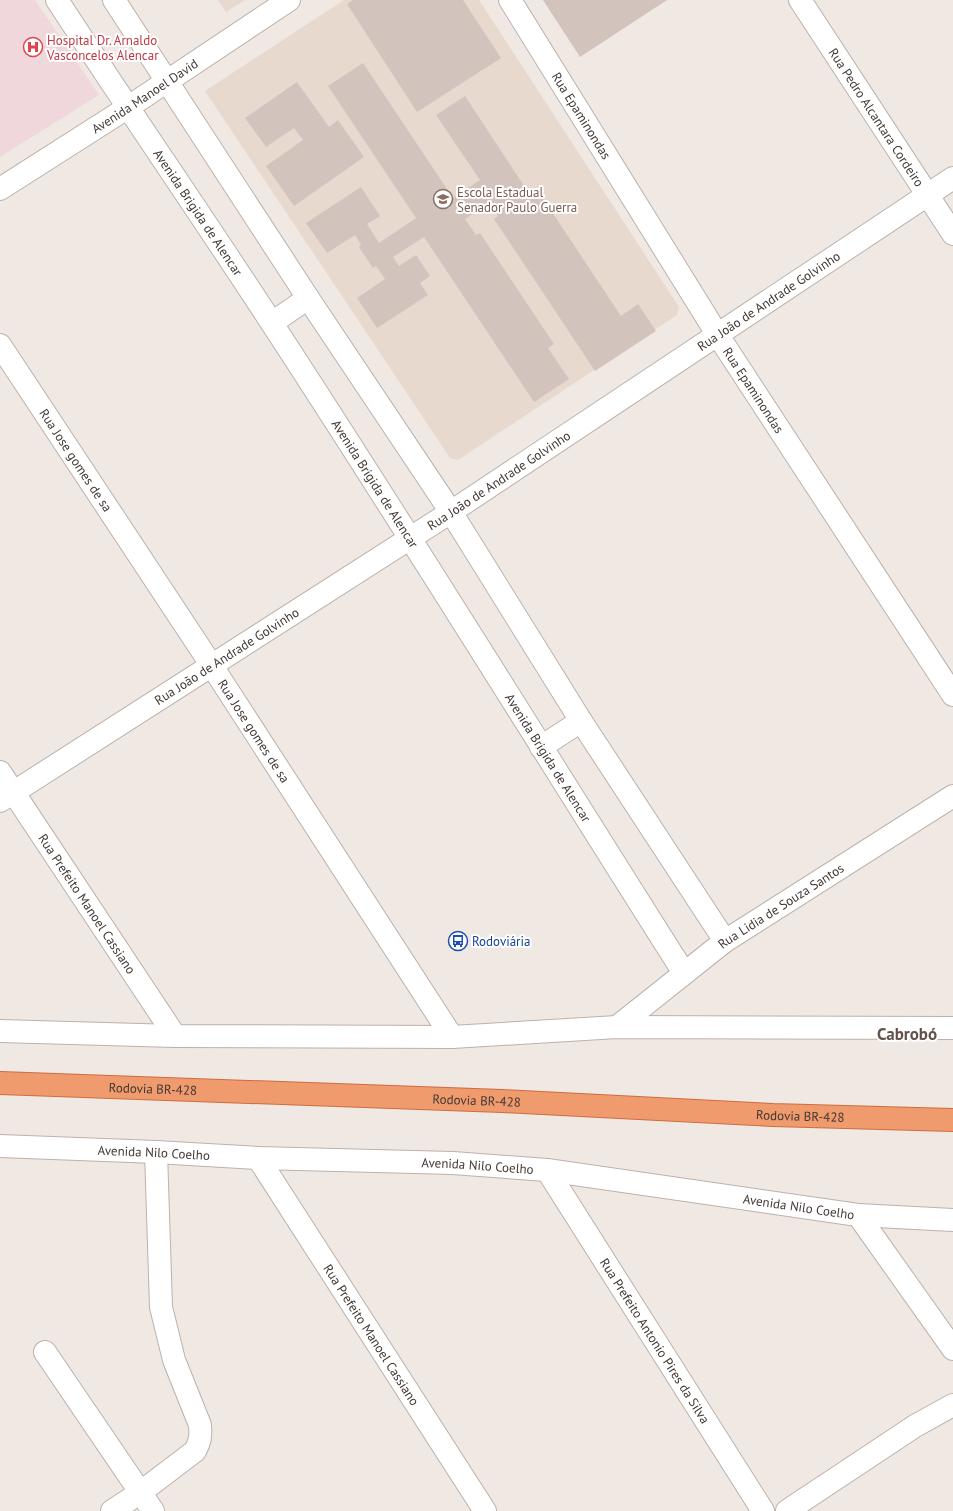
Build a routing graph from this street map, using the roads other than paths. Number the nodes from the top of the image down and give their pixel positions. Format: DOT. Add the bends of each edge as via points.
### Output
graph roads {
  1 [pos="57,0"];
  2 [pos="114,0"];
  3 [pos="289,0"];
  4 [pos="510,0"];
  5 [pos="800,0"];
  6 [pos="167,81"];
  7 [pos="127,108"];
  8 [pos="953,178"];
  9 [pos="0,190"];
  10 [pos="928,195"];
  11 [pos="953,234"];
  12 [pos="308,298"];
  13 [pos="272,323"];
  14 [pos="717,334"];
  15 [pos="0,345"];
  16 [pos="451,512"];
  17 [pos="410,538"];
  18 [pos="212,666"];
  19 [pos="953,695"];
  20 [pos="580,721"];
  21 [pos="541,747"];
  22 [pos="0,772"];
  23 [pos="7,796"];
  24 [pos="953,796"];
  25 [pos="725,941"];
  26 [pos="684,973"];
  27 [pos="617,1027"];
  28 [pos="953,1028"];
  29 [pos="0,1031"];
  30 [pos="175,1036"];
  31 [pos="452,1037"];
  32 [pos="0,1083"];
  33 [pos="953,1120"];
  34 [pos="0,1146"];
  35 [pos="156,1152"];
  36 [pos="258,1158"];
  37 [pos="547,1170"];
  38 [pos="858,1215"];
  39 [pos="953,1220"];
  40 [pos="953,1349"];
  41 [pos="46,1352"];
  42 [pos="953,1405"];
  43 [pos="141,1492"];
  44 [pos="112,1511"];
  45 [pos="152,1511"];
  46 [pos="485,1511"];
  47 [pos="763,1511"];
  48 [pos="787,1511"];
  1 -- 7 [label="street, Avenida Brigida de Alencar"];
  2 -- 6 [label="street"];
  3 -- 6 [label="street, Avenida Manoel David"];
  4 -- 14 [label="street, Rua Epaminondas"];
  5 -- 10 [label="street, Rua Pedro Alcantara Cordeiro"];
  6 -- 7 [label="street, Avenida Manoel David"];
  6 -- 12 [label="street"];
  7 -- 9 [label="street, Avenida Manoel David"];
  7 -- 13 [label="street, Avenida Brigida de Alencar"];
  8 -- 10 [label="street, Rua João de Andrade Golvinho"];
  10 -- 11 [label="street, Rua Pedro Alcantara Cordeiro"];
  10 -- 14 [label="street, Rua João de Andrade Golvinho"];
  12 -- 13 [label="street"];
  12 -- 16 [label="street"];
  13 -- 17 [label="street, Avenida Brigida de Alencar"];
  14 -- 16 [label="street, Rua João de Andrade Golvinho"];
  14 -- 19 [label="street, Rua Epaminondas"];
  15 -- 18 [label="street, Rua Jose gomes de sa"];
  16 -- 17 [label="street, Rua João de Andrade Golvinho"];
  16 -- 20 [label="street"];
  17 -- 18 [label="street, Rua João de Andrade Golvinho"];
  17 -- 21 [label="street, Avenida Brigida de Alencar"];
  18 -- 23 [label="street, Rua João de Andrade Golvinho"];
  18 -- 31 [label="street, Rua Jose gomes de sa"];
  20 -- 21 [label="street"];
  20 -- 25 [label="street"];
  21 -- 26 [label="street, Avenida Brigida de Alencar"];
  22 -- 23 [label="street, Rua Prefeito Manoel Cassiano"];
  23 -- 30 [label="street, Rua Prefeito Manoel Cassiano"];
  24 -- 25 [label="street, Rua Lidia de Souza Santos"];
  25 -- 26 [label="street, Rua Lidia de Souza Santos"];
  26 -- 27 [label="street, Rua Lidia de Souza Santos"];
  27 -- 28 [label="street"];
  27 -- 31 [label="street"];
  29 -- 30 [label="street"];
  30 -- 31 [label="street"];
  32 -- 33 [label="highway, Rodovia BR-428"];
  34 -- 35 [label="street, Avenida Nilo Coelho"];
  35 -- 36 [label="street, Avenida Nilo Coelho"];
  35 -- 43 [label="street" via="161,1308 174,1360 200,1425 201,1434 195,1451"];
  36 -- 37 [label="street, Avenida Nilo Coelho" via="452,1163"];
  36 -- 46 [label="street, Rua Prefeito Manoel Cassiano"];
  37 -- 38 [label="street, Avenida Nilo Coelho"];
  37 -- 47 [label="street, Rua Prefeito Antonio Pires da Silva"];
  38 -- 39 [label="street, Avenida Nilo Coelho"];
  38 -- 40 [label="street"];
  41 -- 43 [label="street"];
  42 -- 48 [label="street" via="915,1426"];
  43 -- 44 [label="street"];
  43 -- 45 [label="street"];
}
